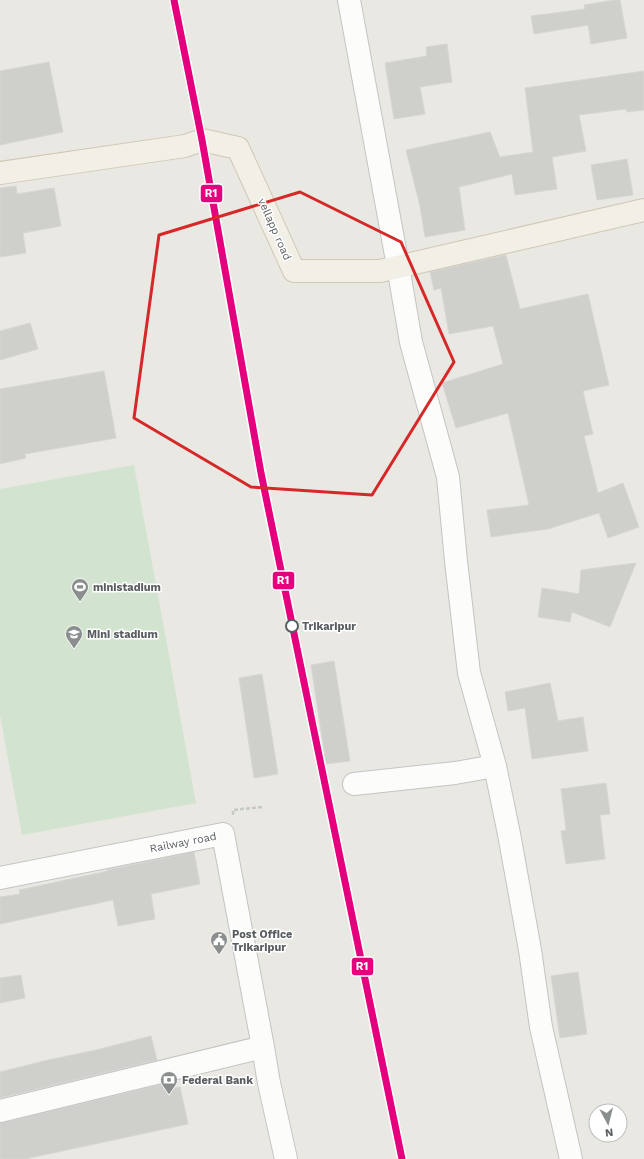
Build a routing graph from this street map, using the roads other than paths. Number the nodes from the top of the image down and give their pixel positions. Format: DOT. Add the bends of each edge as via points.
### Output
graph roads {
  1 [pos="349,0"];
  2 [pos="0,172"];
  3 [pos="644,210"];
  4 [pos="398,266"];
  5 [pos="495,766"];
  6 [pos="354,784"];
  7 [pos="0,878"];
  8 [pos="262,1047"];
  9 [pos="0,1111"];
  10 [pos="286,1159"];
  11 [pos="571,1159"];
  1 -- 4 [label="street"];
  2 -- 4 [label="main road, vellapp road" via="185,146 202,140 238,148 294,271 380,270"];
  3 -- 4 [label="main road, vellapp road"];
  4 -- 5 [label="street" via="411,342 448,477 469,673"];
  5 -- 6 [label="street"];
  5 -- 11 [label="street" via="529,942 541,1027"];
  7 -- 8 [label="street, Railway road" via="223,834"];
  8 -- 9 [label="street"];
  8 -- 10 [label="street, Railway road"];
}
